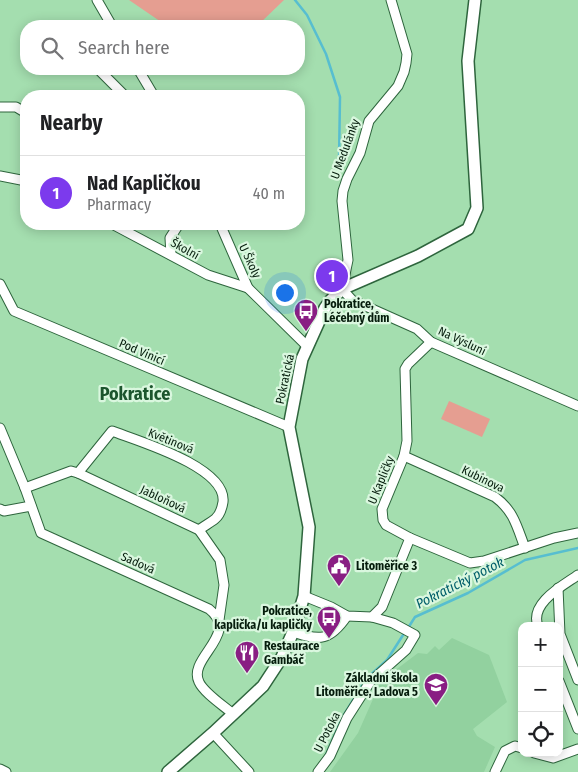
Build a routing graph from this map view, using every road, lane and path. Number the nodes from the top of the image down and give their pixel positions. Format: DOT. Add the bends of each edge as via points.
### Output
graph roads {
  1 [pos="96,0"];
  2 [pos="391,0"];
  3 [pos="475,0"];
  4 [pos="108,20"];
  5 [pos="104,75"];
  6 [pos="142,75"];
  7 [pos="119,90"];
  8 [pos="150,90"];
  9 [pos="0,107"];
  10 [pos="20,110"];
  11 [pos="0,176"];
  12 [pos="20,180"];
  13 [pos="123,230"];
  14 [pos="175,230"];
  15 [pos="223,230"];
  16 [pos="171,255"];
  17 [pos="0,284"];
  18 [pos="248,288"];
  19 [pos="342,289"];
  20 [pos="431,342"];
  21 [pos="307,346"];
  22 [pos="578,406"];
  23 [pos="289,427"];
  24 [pos="0,428"];
  25 [pos="404,456"];
  26 [pos="78,473"];
  27 [pos="26,488"];
  28 [pos="31,506"];
  29 [pos="0,509"];
  30 [pos="199,530"];
  31 [pos="578,533"];
  32 [pos="410,538"];
  33 [pos="525,548"];
  34 [pos="578,574"];
  35 [pos="558,588"];
  36 [pos="304,596"];
  37 [pos="347,616"];
  38 [pos="372,617"];
  39 [pos="219,620"];
  40 [pos="536,622"];
  41 [pos="293,632"];
  42 [pos="578,680"];
  43 [pos="563,691"];
  44 [pos="233,714"];
  45 [pos="578,729"];
  46 [pos="213,732"];
  47 [pos="518,747"];
  48 [pos="578,749"];
  49 [pos="563,754"];
  50 [pos="0,769"];
  51 [pos="6,772"];
  52 [pos="168,772"];
  53 [pos="249,772"];
  54 [pos="318,772"];
  55 [pos="495,772"];
  1 -- 4 [label="street"];
  2 -- 19 [label="street, U Medulánky" via="407,54 406,64 398,86 369,120 360,153 347,179 342,201 348,260"];
  3 -- 19 [label="street, Pokratická" via="468,61 477,208 468,229 418,256"];
  5 -- 7 [label="street"];
  6 -- 8 [label="street"];
  9 -- 10 [label="street"];
  11 -- 12 [label="street"];
  13 -- 16 [label="street, Školní"];
  14 -- 16 [label="street" via="170,238"];
  15 -- 18 [label="street, U Školy"];
  16 -- 18 [label="street, Školní" via="208,275"];
  17 -- 23 [label="street, Pod Vinicí" via="14,311"];
  18 -- 21 [label="street, U Školy"];
  19 -- 20 [label="street, Na Výsluní" via="352,300 417,330"];
  19 -- 21 [label="street, Pokratická" via="327,304"];
  20 -- 22 [label="street, Na Výsluní"];
  20 -- 25 [label="street, U Kapličky" via="408,364 404,377 407,440"];
  21 -- 23 [label="street, Pokratická" via="299,368"];
  23 -- 36 [label="street, Pokratická" via="309,527"];
  24 -- 27 [label="street, Sadová"];
  25 -- 32 [label="street, U Kapličky" via="381,514 386,525"];
  25 -- 33 [label="street, Kubínova" via="506,505"];
  26 -- 27 [label="street" via="71,471"];
  26 -- 30 [label="street, Jabloňová"];
  26 -- 30 [label="street, Květinová" via="112,430 193,463 210,475 223,498 216,519"];
  27 -- 28 [label="street, Sadová"];
  28 -- 29 [label="street"];
  28 -- 39 [label="street, Sadová" via="41,533 209,609"];
  30 -- 39 [label="street, Jabloňová" via="220,560 224,585"];
  31 -- 33 [label="street"];
  32 -- 33 [label="street" via="470,563"];
  32 -- 38 [label="street" via="382,607"];
  34 -- 35 [label="street"];
  35 -- 40 [label="street" via="540,607"];
  35 -- 42 [label="street" via="560,634"];
  36 -- 37 [label="street"];
  36 -- 41 [label="street, Pokratická"];
  37 -- 38 [label="street"];
  37 -- 41 [label="street" via="340,627 325,638"];
  38 -- 54 [label="street, U Potoka" via="413,634 406,650 370,682"];
  39 -- 44 [label="street" via="218,634 201,664 198,678 202,686"];
  41 -- 44 [label="street, Pokratická" via="282,657 263,686"];
  43 -- 45 [label="street"];
  44 -- 46 [label="street, Pokratická"];
  46 -- 52 [label="street, Pokratická"];
  46 -- 53 [label="street"];
  47 -- 55 [label="street" via="505,751"];
  48 -- 49 [label="street"];
  50 -- 51 [label="street"];
}
